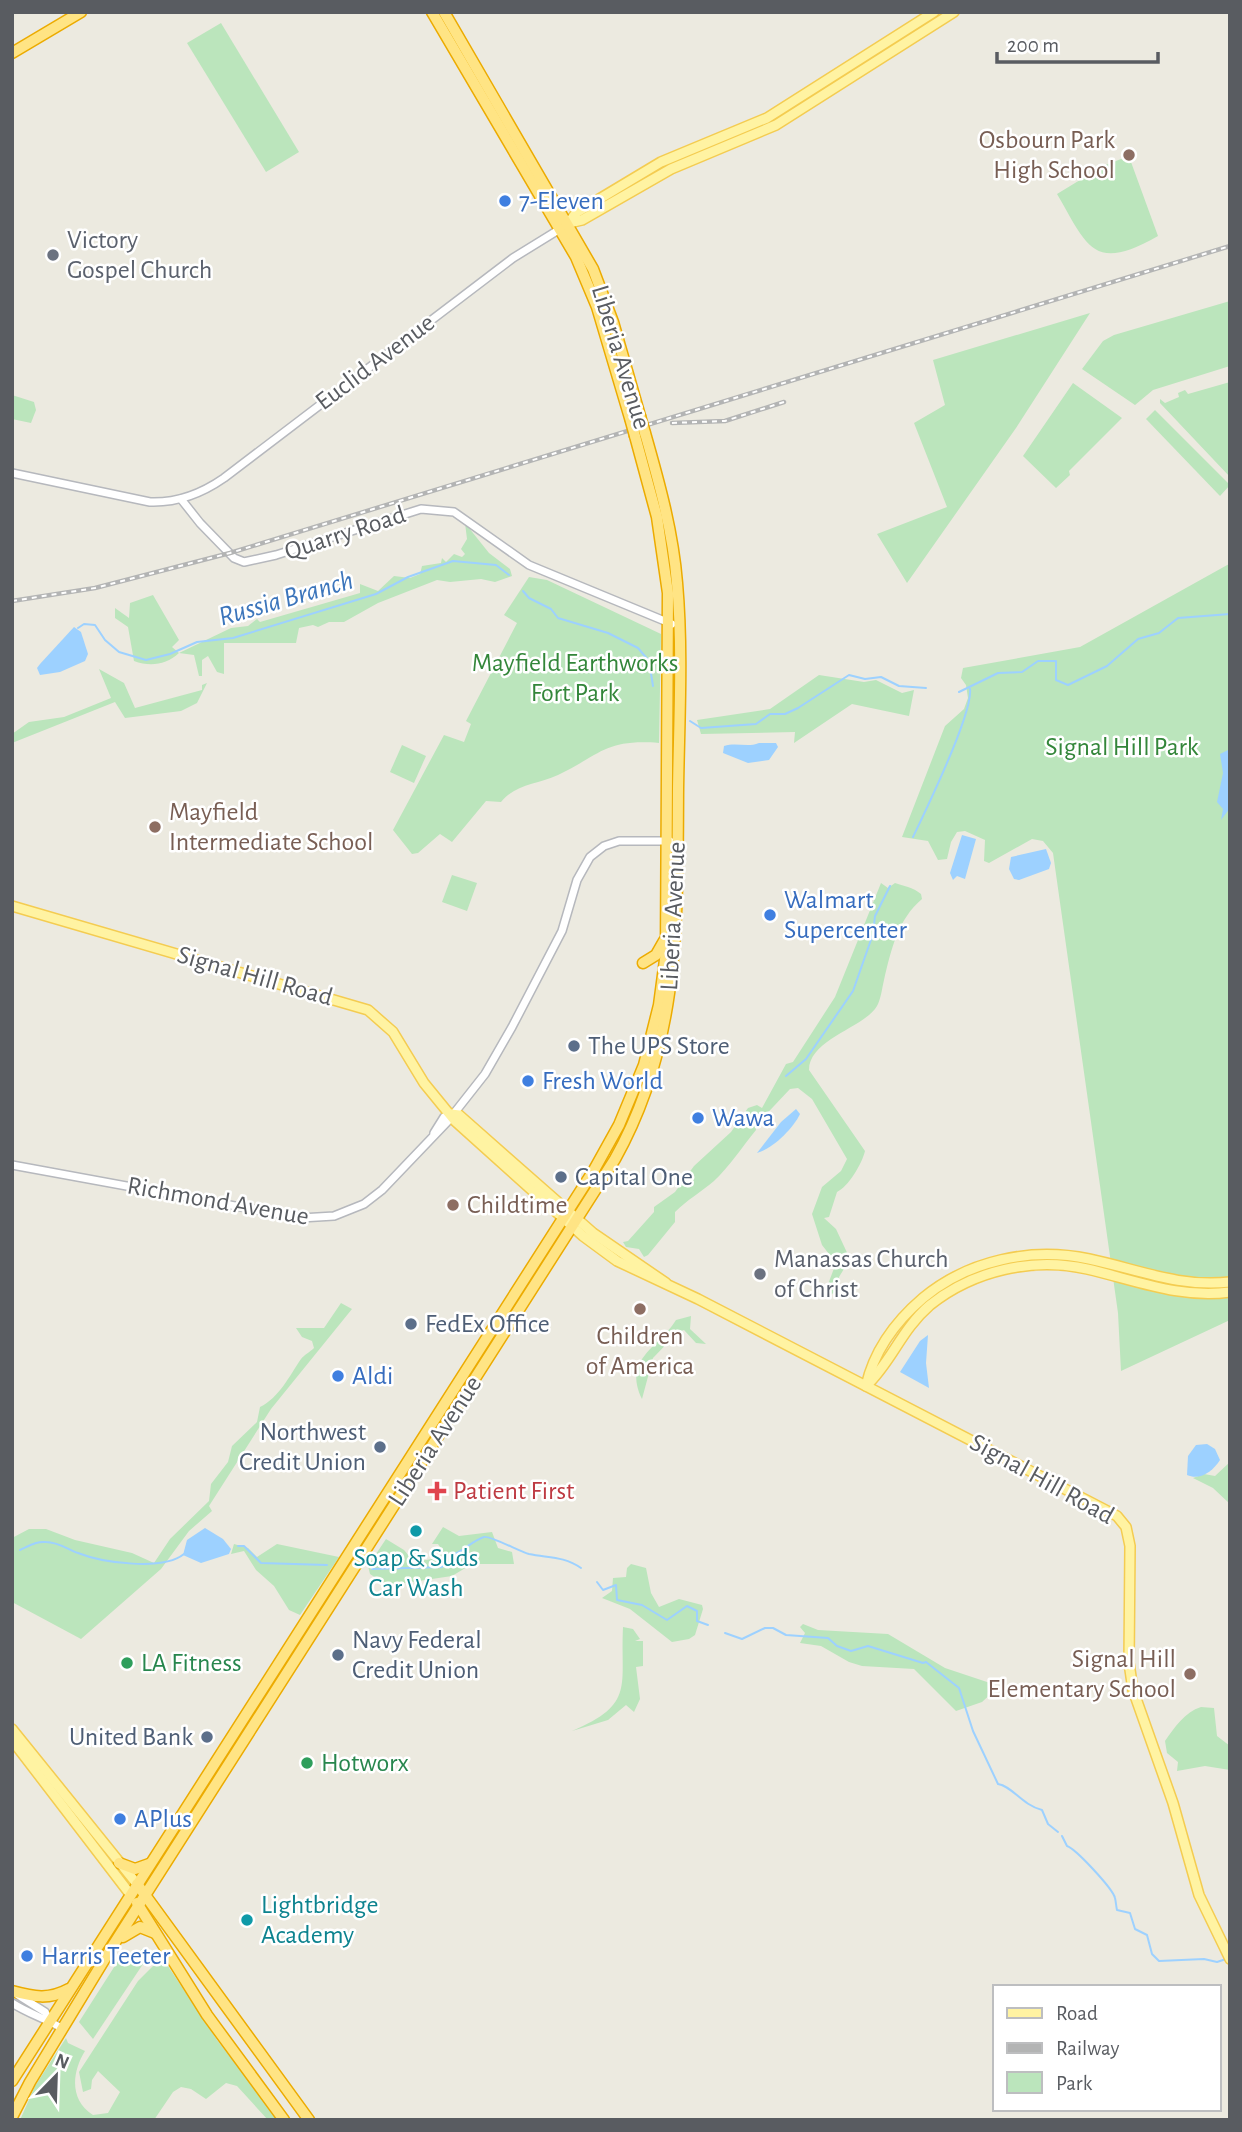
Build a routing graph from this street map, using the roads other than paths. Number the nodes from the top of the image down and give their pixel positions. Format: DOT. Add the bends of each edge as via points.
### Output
graph roads {
  1 [pos="81,12"];
  2 [pos="432,12"];
  3 [pos="444,12"];
  4 [pos="934,12"];
  5 [pos="954,12"];
  6 [pos="12,53"];
  7 [pos="565,226"];
  8 [pos="12,473"];
  9 [pos="181,499"];
  10 [pos="674,625"];
  11 [pos="672,841"];
  12 [pos="12,906"];
  13 [pos="666,934"];
  14 [pos="643,963"];
  15 [pos="452,1114"];
  16 [pos="487,1150"];
  17 [pos="515,1164"];
  18 [pos="12,1165"];
  19 [pos="570,1218"];
  20 [pos="1230,1282"];
  21 [pos="1230,1292"];
  22 [pos="866,1386"];
  23 [pos="12,1729"];
  24 [pos="12,1740"];
  25 [pos="120,1863"];
  26 [pos="150,1863"];
  27 [pos="137,1884"];
  28 [pos="130,1894"];
  29 [pos="147,1894"];
  30 [pos="140,1906"];
  31 [pos="156,1934"];
  32 [pos="112,1947"];
  33 [pos="1230,1959"];
  34 [pos="70,1989"];
  35 [pos="12,1992"];
  36 [pos="12,2003"];
  37 [pos="50,2021"];
  38 [pos="63,2029"];
  39 [pos="12,2081"];
  40 [pos="12,2117"];
  41 [pos="284,2120"];
  42 [pos="309,2120"];
  1 -- 6 [label="highway"];
  2 -- 7 [label="highway, Liberia Avenue"];
  3 -- 7 [label="highway, Liberia Avenue"];
  4 -- 7 [label="main road, Euclid Avenue" via="767,118 661,162 577,212"];
  5 -- 7 [label="main road, Euclid Avenue" via="776,125 671,169"];
  7 -- 9 [label="street, Euclid Avenue" via="524,250 224,478"];
  7 -- 10 [label="highway, Liberia Avenue, bridge" via="606,301 671,538"];
  8 -- 9 [label="street" via="150,502"];
  9 -- 10 [label="street, Quarry Road" via="234,558 244,562 421,509 454,512 529,565"];
  10 -- 11 [label="highway, Liberia Avenue"];
  11 -- 13 [label="highway, Liberia Avenue"];
  11 -- 15 [label="street, Richmond Avenue" via="614,842 587,861 562,931 512,1027 485,1074"];
  11 -- 19 [label="highway, Liberia Avenue" via="675,966 656,1060 626,1139"];
  12 -- 15 [label="main road, Signal Hill Road" via="362,1007 387,1025 427,1088"];
  13 -- 14 [label="highway" via="659,952"];
  13 -- 19 [label="highway, Liberia Avenue" via="659,1005 644,1065 616,1132"];
  15 -- 16 [label="main road, Signal Hill Road"];
  15 -- 17 [label="main road, Signal Hill Road" via="459,1115"];
  15 -- 18 [label="street, Richmond Avenue" via="444,1117 373,1198 345,1213 323,1218 301,1218"];
  16 -- 17 [label="main road"];
  16 -- 19 [label="main road, Signal Hill Road"];
  17 -- 19 [label="main road, Signal Hill Road"];
  19 -- 22 [label="main road, Signal Hill Road" via="668,1284"];
  19 -- 26 [label="highway, Liberia Avenue"];
  19 -- 29 [label="highway, Liberia Avenue"];
  20 -- 22 [label="main road" via="1176,1282 1059,1255 1001,1259 944,1283 910,1310 880,1350"];
  21 -- 22 [label="main road" via="1170,1291 1054,1264 998,1270 968,1281 930,1305 900,1337"];
  22 -- 33 [label="main road, Signal Hill Road" via="1110,1511 1126,1527 1133,1690 1170,1791 1199,1895"];
  23 -- 25 [label="main road"];
  24 -- 28 [label="main road"];
  25 -- 26 [label="highway" via="135,1869"];
  25 -- 27 [label="main road"];
  26 -- 27 [label="highway, Liberia Avenue"];
  27 -- 28 [label="highway, Liberia Avenue"];
  27 -- 29 [label="highway"];
  28 -- 30 [label="highway"];
  28 -- 34 [label="highway, Liberia Avenue"];
  29 -- 30 [label="highway, Liberia Avenue"];
  29 -- 42 [label="highway"];
  30 -- 31 [label="highway"];
  30 -- 32 [label="highway, Liberia Avenue"];
  31 -- 32 [label="highway" via="136,1928"];
  31 -- 41 [label="highway" via="207,2015"];
  32 -- 38 [label="highway, Liberia Avenue"];
  34 -- 35 [label="highway" via="39,1998"];
  34 -- 37 [label="highway, Liberia Avenue"];
  35 -- 37 [label="street" via="45,2012"];
  36 -- 37 [label="street" via="39,2020"];
  37 -- 38 [label="street"];
  37 -- 39 [label="highway, Liberia Avenue"];
  38 -- 40 [label="highway, Liberia Avenue"];
}
